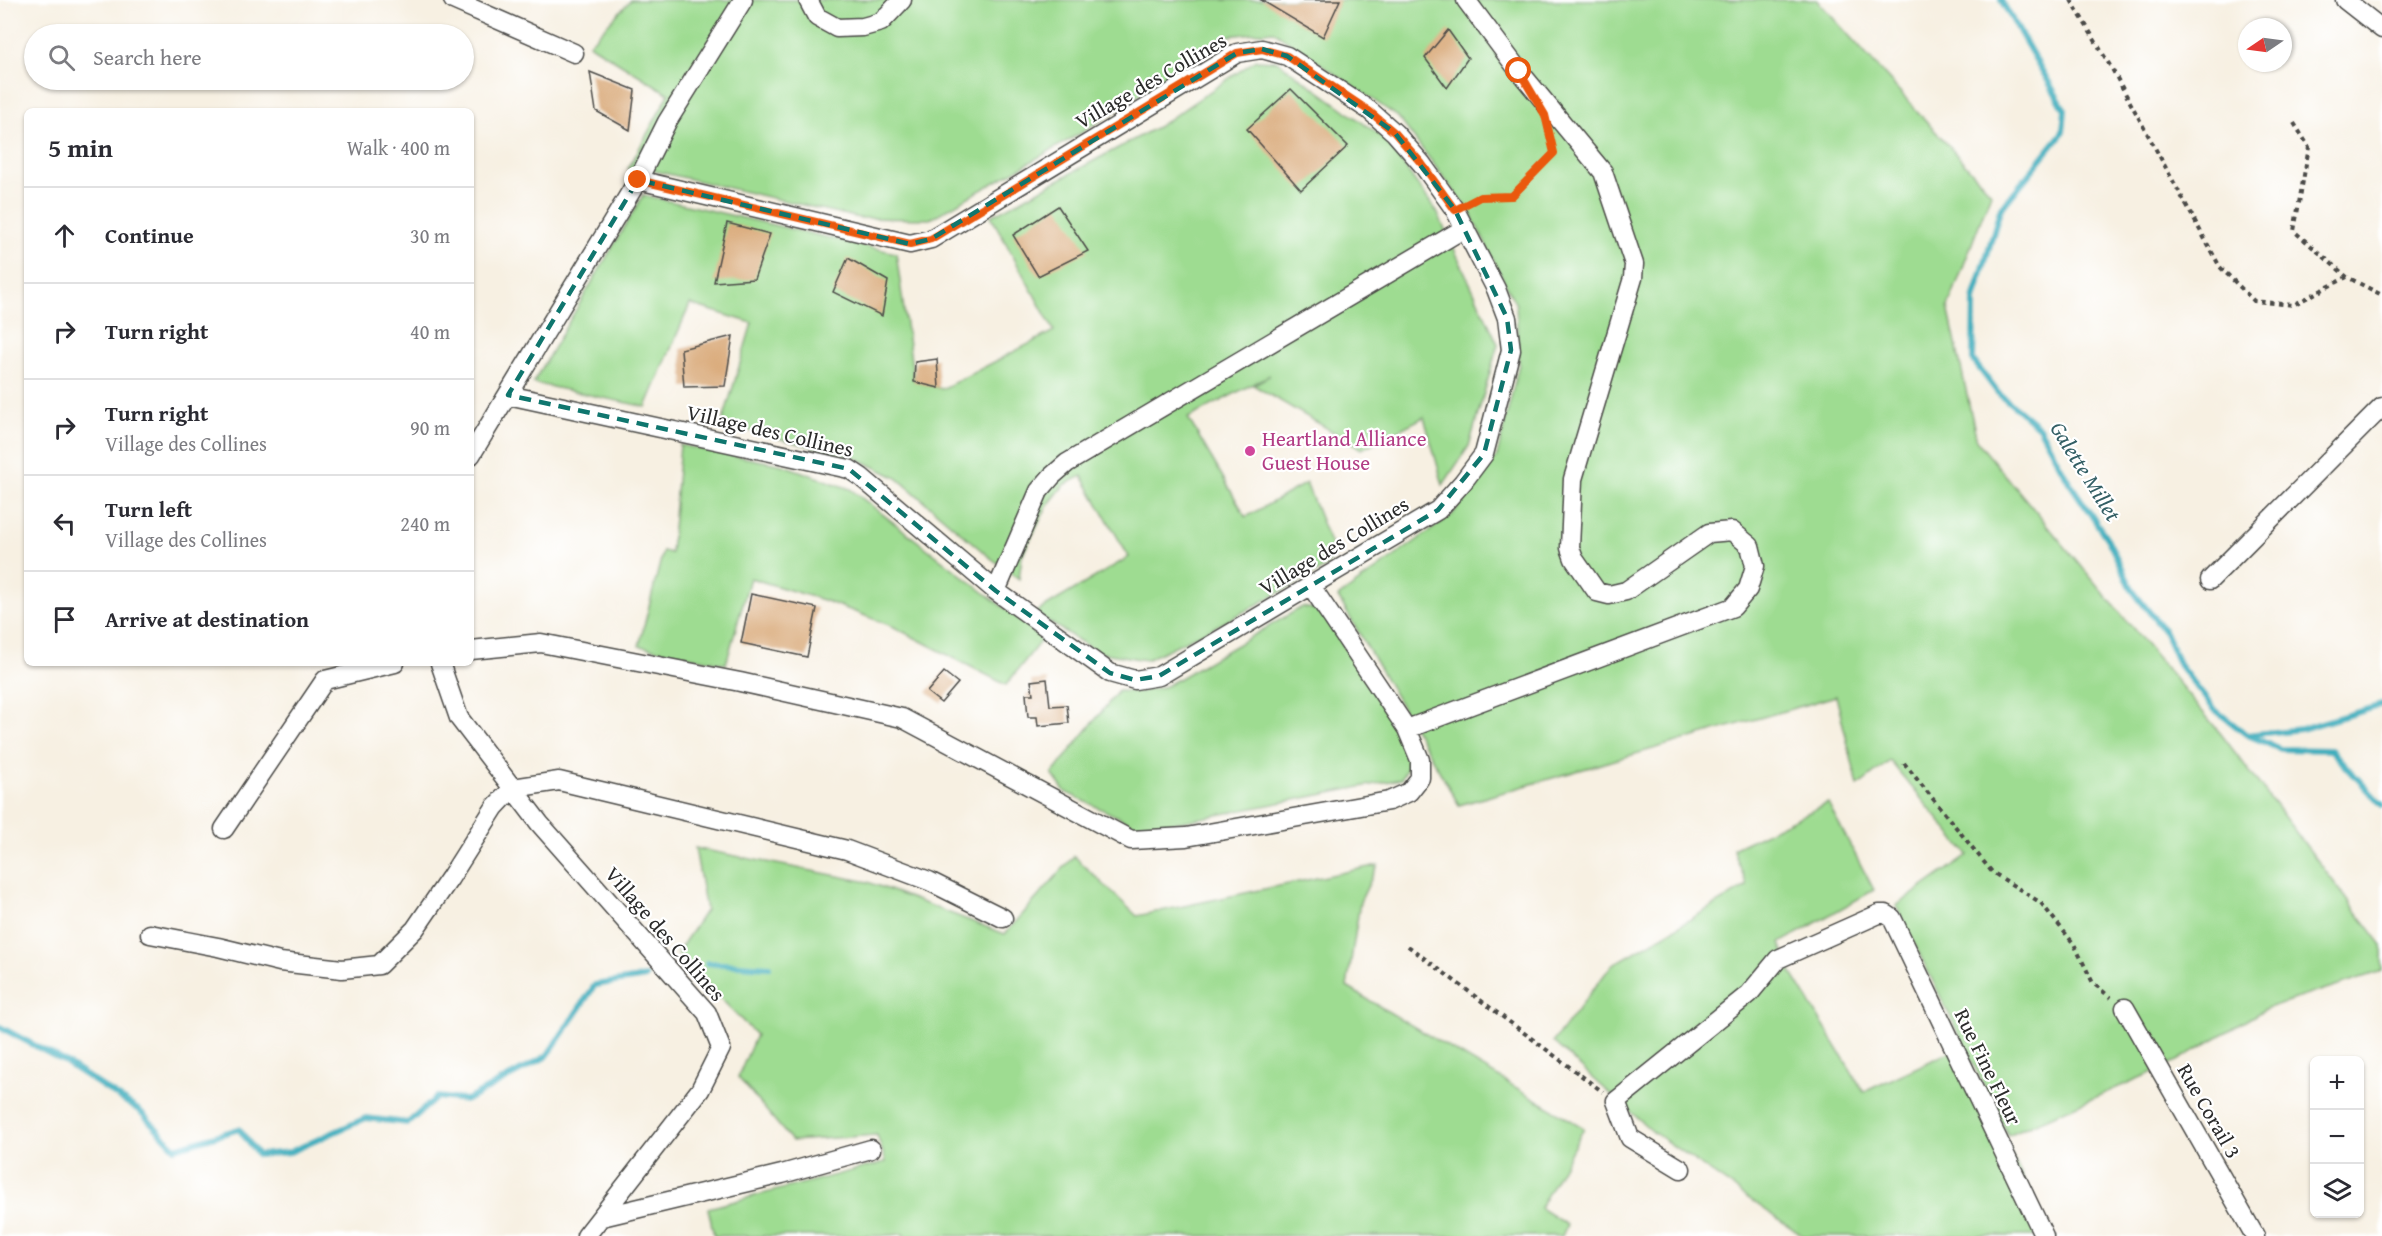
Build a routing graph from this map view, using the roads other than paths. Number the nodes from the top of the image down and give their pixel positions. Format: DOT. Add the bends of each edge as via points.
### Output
graph roads {
  1 [pos="453,0"];
  2 [pos="743,0"];
  3 [pos="808,0"];
  4 [pos="902,0"];
  5 [pos="1466,0"];
  6 [pos="2345,0"];
  7 [pos="2382,29"];
  8 [pos="574,53"];
  9 [pos="638,180"];
  10 [pos="1465,228"];
  11 [pos="508,395"];
  12 [pos="2382,407"];
  13 [pos="474,450"];
  14 [pos="2210,580"];
  15 [pos="1311,586"];
  16 [pos="996,591"];
  17 [pos="474,650"];
  18 [pos="383,666"];
  19 [pos="441,666"];
  20 [pos="1407,729"];
  21 [pos="513,788"];
  22 [pos="224,829"];
  23 [pos="1003,918"];
  24 [pos="150,934"];
  25 [pos="2125,1008"];
  26 [pos="871,1149"];
  27 [pos="1682,1169"];
  28 [pos="602,1217"];
  29 [pos="586,1236"];
  30 [pos="2044,1236"];
  31 [pos="2255,1236"];
  1 -- 8 [label="street"];
  2 -- 9 [label="street" via="667,122"];
  3 -- 4 [label="street" via="817,16 837,28 881,22"];
  5 -- 20 [label="street" via="1519,71 1603,171 1634,264 1573,479 1570,548 1574,559 1597,592 1609,595 1626,591 1709,533 1732,531 1750,546 1755,566 1748,589 1733,607"];
  6 -- 7 [label="street"];
  9 -- 10 [label="street, Village des Collines" via="910,244 931,239 1237,53 1262,49 1287,56 1378,118 1422,164"];
  9 -- 11 [label="street"];
  10 -- 15 [label="street, Village des Collines" via="1508,318 1511,350 1484,454 1438,510"];
  10 -- 16 [label="street" via="1067,463 1039,491"];
  11 -- 13 [label="street"];
  11 -- 16 [label="street, Village des Collines" via="849,469"];
  12 -- 14 [label="street"];
  15 -- 16 [label="street, Village des Collines" via="1159,676 1136,680 1110,674"];
  15 -- 20 [label="street"];
  17 -- 20 [label="street" via="541,643 740,681 902,718 1131,840 1186,837 1389,801 1409,792 1420,778 1420,760"];
  18 -- 22 [label="street" via="325,680"];
  19 -- 21 [label="street, Village des Collines" via="459,718"];
  21 -- 23 [label="street" via="559,781 847,850 929,881"];
  21 -- 24 [label="street" via="495,807 415,929 379,965 342,969 280,962"];
  21 -- 28 [label="street, Village des Collines" via="540,824 707,1013 721,1048 700,1090"];
  25 -- 31 [label="street, Rue Corail 3"];
  26 -- 28 [label="street"];
  27 -- 30 [label="street, Rue Fine Fleur" via="1630,1138 1616,1101 1749,994 1778,959 1886,914 1892,918"];
  28 -- 29 [label="street, Village des Collines"];
}
